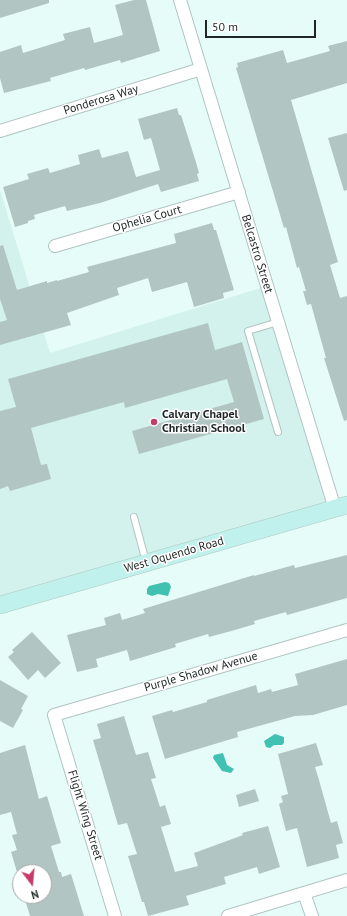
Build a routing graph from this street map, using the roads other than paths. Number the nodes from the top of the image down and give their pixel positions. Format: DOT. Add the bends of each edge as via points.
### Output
graph roads {
  1 [pos="180,0"];
  2 [pos="202,69"];
  3 [pos="0,131"];
  4 [pos="239,192"];
  5 [pos="55,246"];
  6 [pos="278,322"];
  7 [pos="278,432"];
  8 [pos="341,507"];
  9 [pos="134,517"];
  10 [pos="147,563"];
  11 [pos="0,605"];
  12 [pos="347,630"];
  13 [pos="54,715"];
  14 [pos="347,880"];
  15 [pos="304,893"];
  16 [pos="115,916"];
  17 [pos="228,916"];
  18 [pos="312,916"];
  1 -- 2 [label="street, Belcastro Street"];
  2 -- 3 [label="street, Ponderosa Way"];
  2 -- 4 [label="street, Belcastro Street"];
  4 -- 5 [label="street, Ophelia Court"];
  4 -- 6 [label="street, Belcastro Street"];
  6 -- 7 [label="lane" via="248,331"];
  6 -- 8 [label="street, Belcastro Street"];
  8 -- 10 [label="street, West Oquendo Road"];
  9 -- 10 [label="lane"];
  10 -- 11 [label="street, West Oquendo Road"];
  12 -- 13 [label="street, Purple Shadow Avenue"];
  13 -- 16 [label="street, Flight Wing Street"];
  14 -- 15 [label="street"];
  15 -- 17 [label="street"];
  15 -- 18 [label="street"];
}
